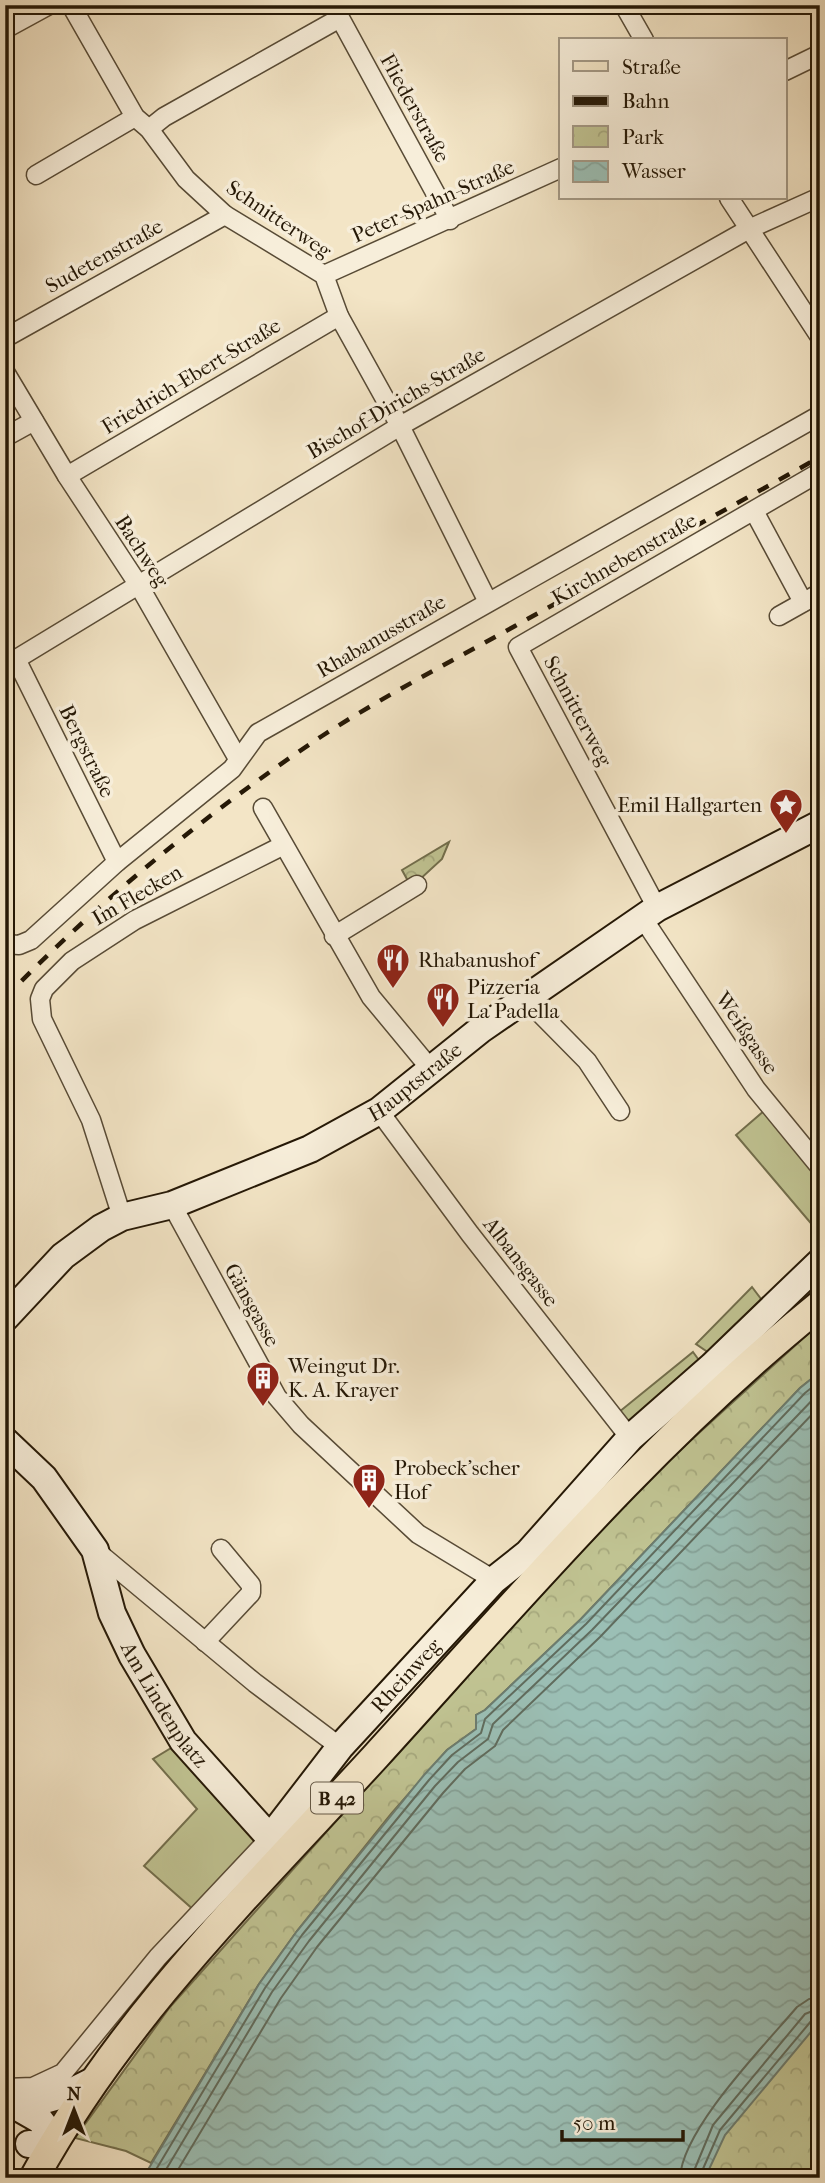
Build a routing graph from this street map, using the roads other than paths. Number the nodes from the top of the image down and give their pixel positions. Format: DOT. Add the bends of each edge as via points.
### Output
graph roads {
  1 [pos="48,5"];
  2 [pos="71,5"];
  3 [pos="624,5"];
  4 [pos="5,29"];
  5 [pos="644,38"];
  6 [pos="820,54"];
  7 [pos="786,71"];
  8 [pos="135,117"];
  9 [pos="149,130"];
  10 [pos="559,168"];
  11 [pos="36,175"];
  12 [pos="820,197"];
  13 [pos="730,200"];
  14 [pos="225,215"];
  15 [pos="450,220"];
  16 [pos="749,229"];
  17 [pos="324,275"];
  18 [pos="338,316"];
  19 [pos="820,337"];
  20 [pos="5,338"];
  21 [pos="5,372"];
  22 [pos="820,415"];
  23 [pos="34,421"];
  24 [pos="400,426"];
  25 [pos="5,437"];
  26 [pos="820,472"];
  27 [pos="66,476"];
  28 [pos="754,511"];
  29 [pos="138,584"];
  30 [pos="820,593"];
  31 [pos="488,601"];
  32 [pos="803,602"];
  33 [pos="779,616"];
  34 [pos="518,647"];
  35 [pos="11,663"];
  36 [pos="237,757"];
  37 [pos="263,808"];
  38 [pos="820,824"];
  39 [pos="282,846"];
  40 [pos="117,862"];
  41 [pos="417,885"];
  42 [pos="650,914"];
  43 [pos="334,936"];
  44 [pos="5,944"];
  45 [pos="525,998"];
  46 [pos="429,1068"];
  47 [pos="379,1111"];
  48 [pos="620,1111"];
  49 [pos="820,1167"];
  50 [pos="172,1205"];
  51 [pos="122,1217"];
  52 [pos="820,1262"];
  53 [pos="820,1305"];
  54 [pos="5,1318"];
  55 [pos="630,1438"];
  56 [pos="5,1441"];
  57 [pos="221,1549"];
  58 [pos="95,1550"];
  59 [pos="494,1580"];
  60 [pos="205,1642"];
  61 [pos="340,1747"];
  62 [pos="270,1838"];
  63 [pos="91,2082"];
  64 [pos="9,2100"];
  65 [pos="42,2142"];
  66 [pos="32,2178"];
  1 -- 4 [label="street"];
  2 -- 8 [label="street, Schnitterweg"];
  3 -- 5 [label="street"];
  6 -- 7 [label="street"];
  8 -- 9 [label="street, Schnitterweg"];
  8 -- 11 [label="street"];
  9 -- 14 [label="street, Schnitterweg" via="186,178"];
  9 -- 15 [label="street, Fliederstraße" via="164,117 340,18"];
  10 -- 15 [label="street, Peter-Spahn-Straße"];
  12 -- 16 [label="street, Bischof-Dirichs-Straße"];
  13 -- 16 [label="street"];
  14 -- 17 [label="street, Schnitterweg"];
  14 -- 20 [label="street, Sudetenstraße"];
  15 -- 17 [label="street, Peter-Spahn-Straße"];
  16 -- 19 [label="street"];
  16 -- 24 [label="street, Bischof-Dirichs-Straße"];
  17 -- 18 [label="street, Schnitterweg"];
  18 -- 24 [label="street, Schnitterweg"];
  18 -- 27 [label="street, Friedrich-Ebert-Straße"];
  21 -- 23 [label="street, Bachweg"];
  22 -- 31 [label="street, Rhabanusstraße"];
  23 -- 25 [label="street"];
  23 -- 27 [label="street, Bachweg"];
  24 -- 29 [label="street, Bischof-Dirichs-Straße"];
  24 -- 31 [label="street, Schnitterweg"];
  26 -- 28 [label="street, Kirchnebenstraße"];
  27 -- 29 [label="street, Bachweg"];
  28 -- 32 [label="street"];
  28 -- 34 [label="street, Kirchnebenstraße"];
  29 -- 35 [label="street, Bischof-Dirichs-Straße"];
  29 -- 36 [label="street, Bachweg"];
  30 -- 32 [label="street"];
  31 -- 36 [label="street, Rhabanusstraße" via="258,733"];
  32 -- 33 [label="street"];
  34 -- 42 [label="street, Schnitterweg"];
  35 -- 40 [label="street, Bergstraße"];
  36 -- 40 [label="street, Rhabanusstraße" via="232,769"];
  37 -- 39 [label="street"];
  38 -- 42 [label="street, Hauptstraße"];
  39 -- 43 [label="street"];
  39 -- 51 [label="street, Im Flecken" via="169,900 103,940 44,989 40,1009 91,1120"];
  40 -- 44 [label="street, Rhabanusstraße" via="31,940"];
  41 -- 43 [label="street"];
  42 -- 45 [label="street, Hauptstraße"];
  42 -- 49 [label="street, Weißgasse" via="756,1089"];
  43 -- 46 [label="street" via="371,997"];
  45 -- 46 [label="street, Hauptstraße"];
  45 -- 48 [label="street" via="587,1061"];
  46 -- 47 [label="street, Hauptstraße"];
  47 -- 50 [label="street, Hauptstraße" via="310,1149"];
  47 -- 55 [label="street, Albansgasse"];
  50 -- 51 [label="street, Hauptstraße"];
  50 -- 59 [label="street, Gänsgasse" via="277,1397 301,1425 418,1534"];
  51 -- 54 [label="street, Hauptstraße" via="63,1256"];
  52 -- 55 [label="street, Rheinweg"];
  53 -- 63 [label="main road, B 42" via="669,1439 511,1607 167,1984"];
  55 -- 59 [label="street, Rheinweg" via="528,1553"];
  56 -- 58 [label="street, Am Lindenplatz" via="44,1478"];
  57 -- 60 [label="street" via="251,1585 251,1593"];
  58 -- 60 [label="street, Am Lindenplatz"];
  58 -- 62 [label="street, Am Lindenplatz" via="112,1613 170,1722"];
  59 -- 61 [label="street, Rheinweg"];
  60 -- 61 [label="street, Am Lindenplatz"];
  61 -- 62 [label="street, Rheinweg"];
  62 -- 64 [label="street, Rheinweg" via="158,1957 63,2073"];
  63 -- 64 [label="street" via="69,2093"];
  63 -- 65 [label="main road, B 42"];
  64 -- 65 [label="street" via="40,2120"];
  65 -- 66 [label="main road, B 42"];
}
